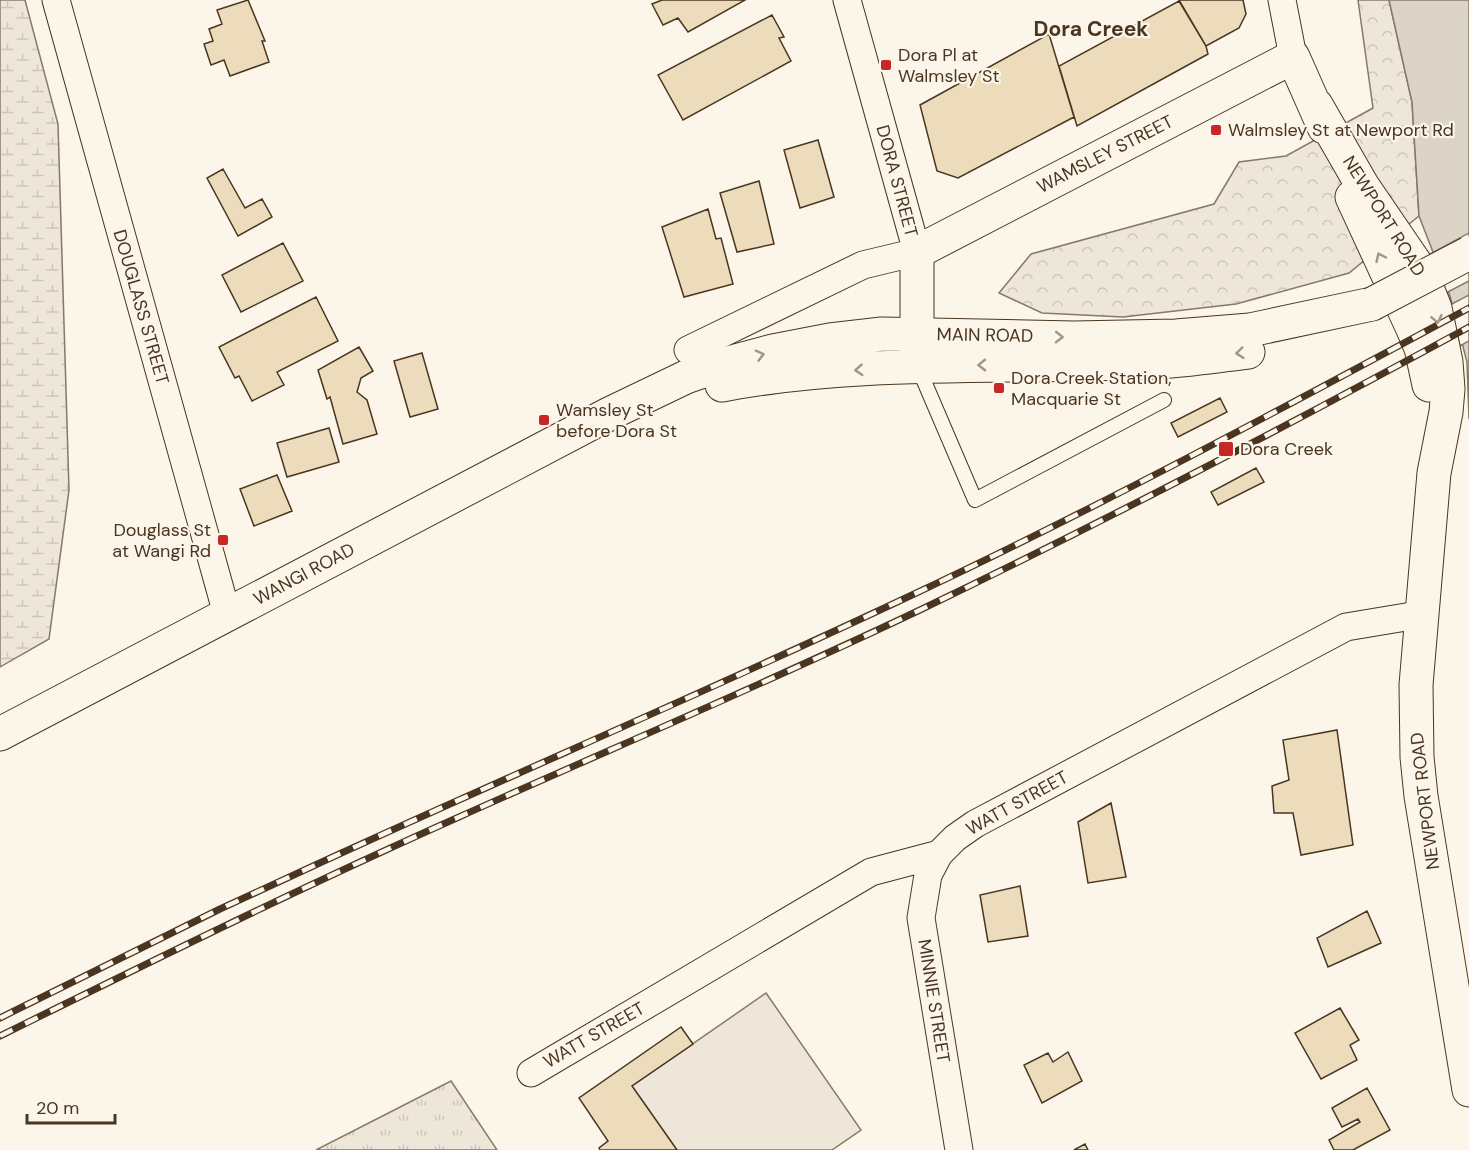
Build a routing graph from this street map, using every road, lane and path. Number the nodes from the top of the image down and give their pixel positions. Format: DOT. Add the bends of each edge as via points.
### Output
graph roads {
  1 [pos="56,0"];
  2 [pos="847,0"];
  3 [pos="1282,0"];
  4 [pos="1293,57"];
  5 [pos="917,252"];
  6 [pos="1469,253"];
  7 [pos="688,350"];
  8 [pos="917,350"];
  9 [pos="1164,400"];
  10 [pos="227,614"];
  11 [pos="1424,614"];
  12 [pos="0,734"];
  13 [pos="939,854"];
  14 [pos="531,1073"];
  15 [pos="1469,1090"];
  16 [pos="959,1150"];
  1 -- 10 [label="street, DOUGLASS STREET"];
  2 -- 5 [label="street, DORA STREET"];
  3 -- 4 [label="street"];
  4 -- 5 [label="street, WAMSLEY STREET"];
  4 -- 11 [label="street, NEWPORT ROAD" via="1421,348 1430,392 1434,473"];
  5 -- 7 [label="street" via="863,265"];
  5 -- 8 [label="street, DORA STREET"];
  6 -- 8 [label="street, MAIN ROAD, bridge" via="1290,343 1258,351 1172,361 1062,364"];
  8 -- 9 [label="lane" via="975,500"];
  8 -- 10 [label="street, WANGI ROAD" via="710,387 609,414"];
  10 -- 12 [label="street, WANGI ROAD"];
  11 -- 13 [label="street, WATT STREET" via="1346,627 975,824"];
  11 -- 15 [label="street, NEWPORT ROAD" via="1416,685 1417,758"];
  13 -- 14 [label="street, WATT STREET" via="872,872"];
  13 -- 16 [label="street, MINNIE STREET" via="928,874 921,918"];
}
